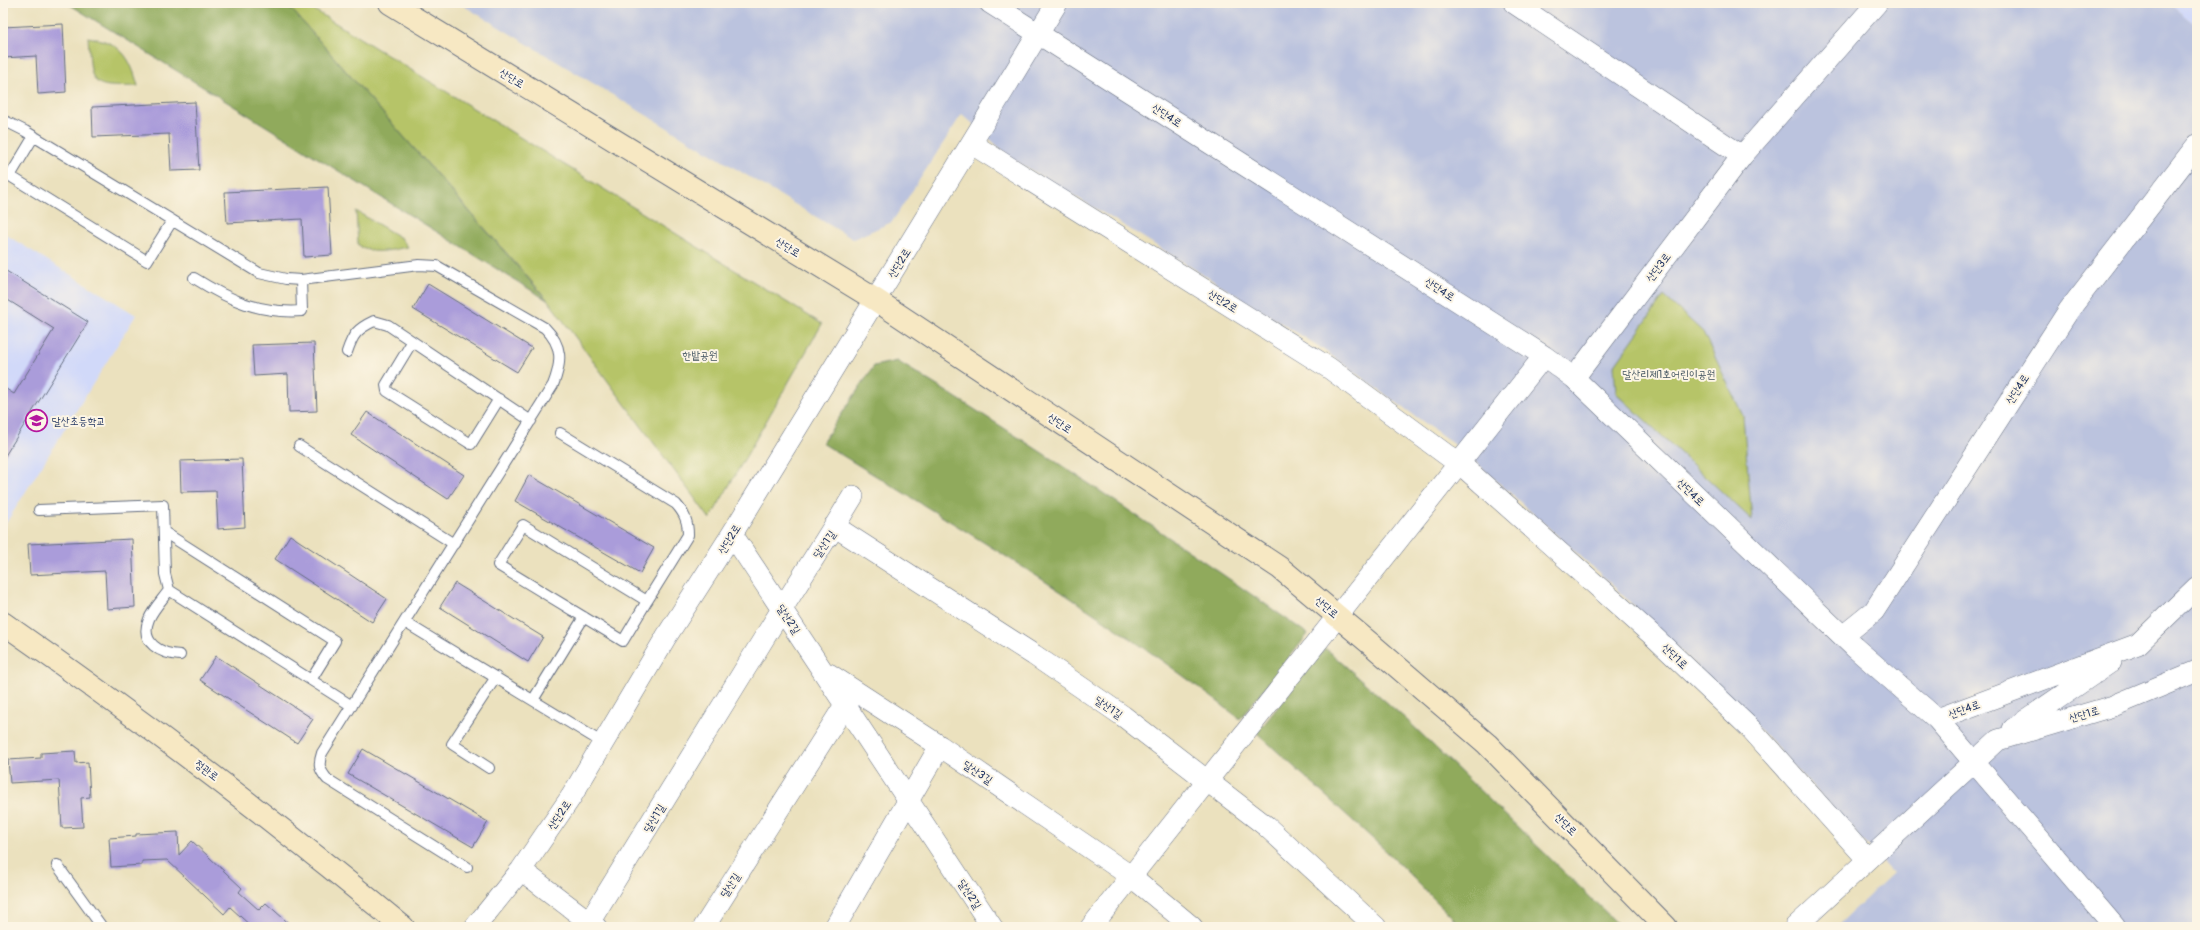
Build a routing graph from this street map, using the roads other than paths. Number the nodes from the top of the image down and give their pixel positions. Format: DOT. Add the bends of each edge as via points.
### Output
graph roads {
  1 [pos="390,3"];
  2 [pos="990,3"];
  3 [pos="1057,3"];
  4 [pos="1514,3"];
  5 [pos="1877,3"];
  6 [pos="1039,33"];
  7 [pos="3,120"];
  8 [pos="34,136"];
  9 [pos="972,144"];
  10 [pos="2197,145"];
  11 [pos="1742,156"];
  12 [pos="172,220"];
  13 [pos="194,278"];
  14 [pos="301,280"];
  15 [pos="876,300"];
  16 [pos="412,342"];
  17 [pos="347,352"];
  18 [pos="1544,356"];
  19 [pos="1574,378"];
  20 [pos="498,399"];
  21 [pos="531,420"];
  22 [pos="560,433"];
  23 [pos="299,446"];
  24 [pos="1467,470"];
  25 [pos="853,496"];
  26 [pos="39,510"];
  27 [pos="164,532"];
  28 [pos="732,534"];
  29 [pos="824,543"];
  30 [pos="454,544"];
  31 [pos="2197,587"];
  32 [pos="169,590"];
  33 [pos="647,601"];
  34 [pos="782,608"];
  35 [pos="1337,615"];
  36 [pos="584,617"];
  37 [pos="406,622"];
  38 [pos="3,623"];
  39 [pos="1843,636"];
  40 [pos="2138,644"];
  41 [pos="180,655"];
  42 [pos="822,669"];
  43 [pos="2197,671"];
  44 [pos="496,678"];
  45 [pos="311,680"];
  46 [pos="533,700"];
  47 [pos="845,705"];
  48 [pos="352,706"];
  49 [pos="1937,719"];
  50 [pos="1998,740"];
  51 [pos="603,743"];
  52 [pos="940,746"];
  53 [pos="1974,760"];
  54 [pos="489,768"];
  55 [pos="1206,780"];
  56 [pos="908,800"];
  57 [pos="1867,859"];
  58 [pos="57,865"];
  59 [pos="467,867"];
  60 [pos="521,870"];
  61 [pos="1132,877"];
  62 [pos="843,923"];
  63 [pos="593,924"];
  64 [pos="102,927"];
  65 [pos="403,927"];
  66 [pos="475,927"];
  67 [pos="704,927"];
  68 [pos="992,927"];
  69 [pos="1091,927"];
  70 [pos="1192,927"];
  71 [pos="1376,927"];
  72 [pos="1666,927"];
  73 [pos="1795,927"];
  74 [pos="2115,927"];
  1 -- 15 [label="street, 산단로"];
  2 -- 6 [label="street, 산단4로"];
  3 -- 6 [label="street, 산단2로"];
  4 -- 11 [label="street"];
  5 -- 11 [label="street, 산단3로"];
  6 -- 9 [label="street, 산단2로"];
  6 -- 18 [label="street, 산단4로"];
  7 -- 8 [label="lane"];
  8 -- 12 [label="lane"];
  8 -- 12 [label="lane" via="10,176 127,249 147,261"];
  9 -- 15 [label="street, 산단2로"];
  9 -- 24 [label="street, 산단2로" via="1329,368"];
  10 -- 39 [label="street, 산단4로" via="2069,310 1874,611"];
  11 -- 19 [label="street, 산단3로"];
  12 -- 14 [label="lane" via="253,271 270,277"];
  13 -- 14 [label="lane" via="226,296 253,307 286,312 302,311"];
  14 -- 21 [label="lane" via="420,264 437,266 545,328 554,337 560,362 554,385"];
  15 -- 28 [label="street, 산단2로"];
  15 -- 35 [label="street, 산단로" via="1280,568"];
  16 -- 17 [label="lane" via="388,325 374,321 363,326 352,336"];
  16 -- 20 [label="lane"];
  16 -- 20 [label="lane" via="386,384 387,391 470,444"];
  18 -- 19 [label="street, 산단4로"];
  18 -- 35 [label="street"];
  19 -- 39 [label="street, 산단4로"];
  20 -- 21 [label="lane"];
  21 -- 30 [label="lane"];
  22 -- 33 [label="lane" via="676,504 683,512 688,525 688,535"];
  23 -- 30 [label="lane"];
  24 -- 57 [label="street, 산단1로" via="1651,634 1751,729"];
  25 -- 29 [label="street"];
  26 -- 27 [label="lane" via="163,505"];
  27 -- 32 [label="lane" via="165,574"];
  27 -- 45 [label="lane" via="335,641"];
  28 -- 34 [label="street, 달산2길"];
  28 -- 51 [label="street, 산단2로" via="666,637"];
  29 -- 34 [label="street, 달산1길"];
  29 -- 55 [label="street, 달산1길" via="834,526 1034,655 1123,716"];
  30 -- 37 [label="lane"];
  31 -- 40 [label="street, 산단4로"];
  32 -- 41 [label="lane" via="149,619 148,636 158,650"];
  32 -- 45 [label="lane"];
  33 -- 36 [label="lane" via="622,641"];
  33 -- 36 [label="lane" via="523,525 498,565"];
  34 -- 42 [label="street, 달산2길"];
  34 -- 63 [label="street, 달산1길"];
  35 -- 55 [label="street"];
  35 -- 72 [label="street, 산단로" via="1486,744"];
  36 -- 46 [label="lane"];
  37 -- 44 [label="lane"];
  37 -- 48 [label="lane"];
  38 -- 65 [label="street, 정관로" via="152,728 300,841"];
  39 -- 49 [label="street, 산단4로"];
  40 -- 49 [label="street, 산단4로"];
  40 -- 50 [label="street"];
  42 -- 47 [label="street, 달산2길"];
  42 -- 52 [label="street, 달산3길"];
  43 -- 50 [label="street, 산단1로" via="2113,706"];
  44 -- 46 [label="lane"];
  44 -- 54 [label="lane" via="452,744"];
  45 -- 48 [label="lane"];
  46 -- 51 [label="lane"];
  47 -- 56 [label="street, 달산2길"];
  47 -- 67 [label="street, 달산길"];
  48 -- 59 [label="lane" via="322,752 319,770 327,779"];
  49 -- 53 [label="street, 산단4로"];
  50 -- 53 [label="street, 산단1로"];
  51 -- 60 [label="street, 산단2로" via="571,797"];
  52 -- 56 [label="street"];
  52 -- 61 [label="street, 달산3길"];
  53 -- 57 [label="street, 산단1로"];
  53 -- 74 [label="street"];
  55 -- 61 [label="street"];
  55 -- 71 [label="street, 달산1길" via="1266,826"];
  56 -- 62 [label="street"];
  56 -- 68 [label="street, 달산2길"];
  57 -- 73 [label="street, 산단1로"];
  58 -- 64 [label="lane"];
  60 -- 63 [label="street"];
  60 -- 66 [label="street, 산단2로"];
  61 -- 69 [label="street"];
  61 -- 70 [label="street, 달산3길"];
}
